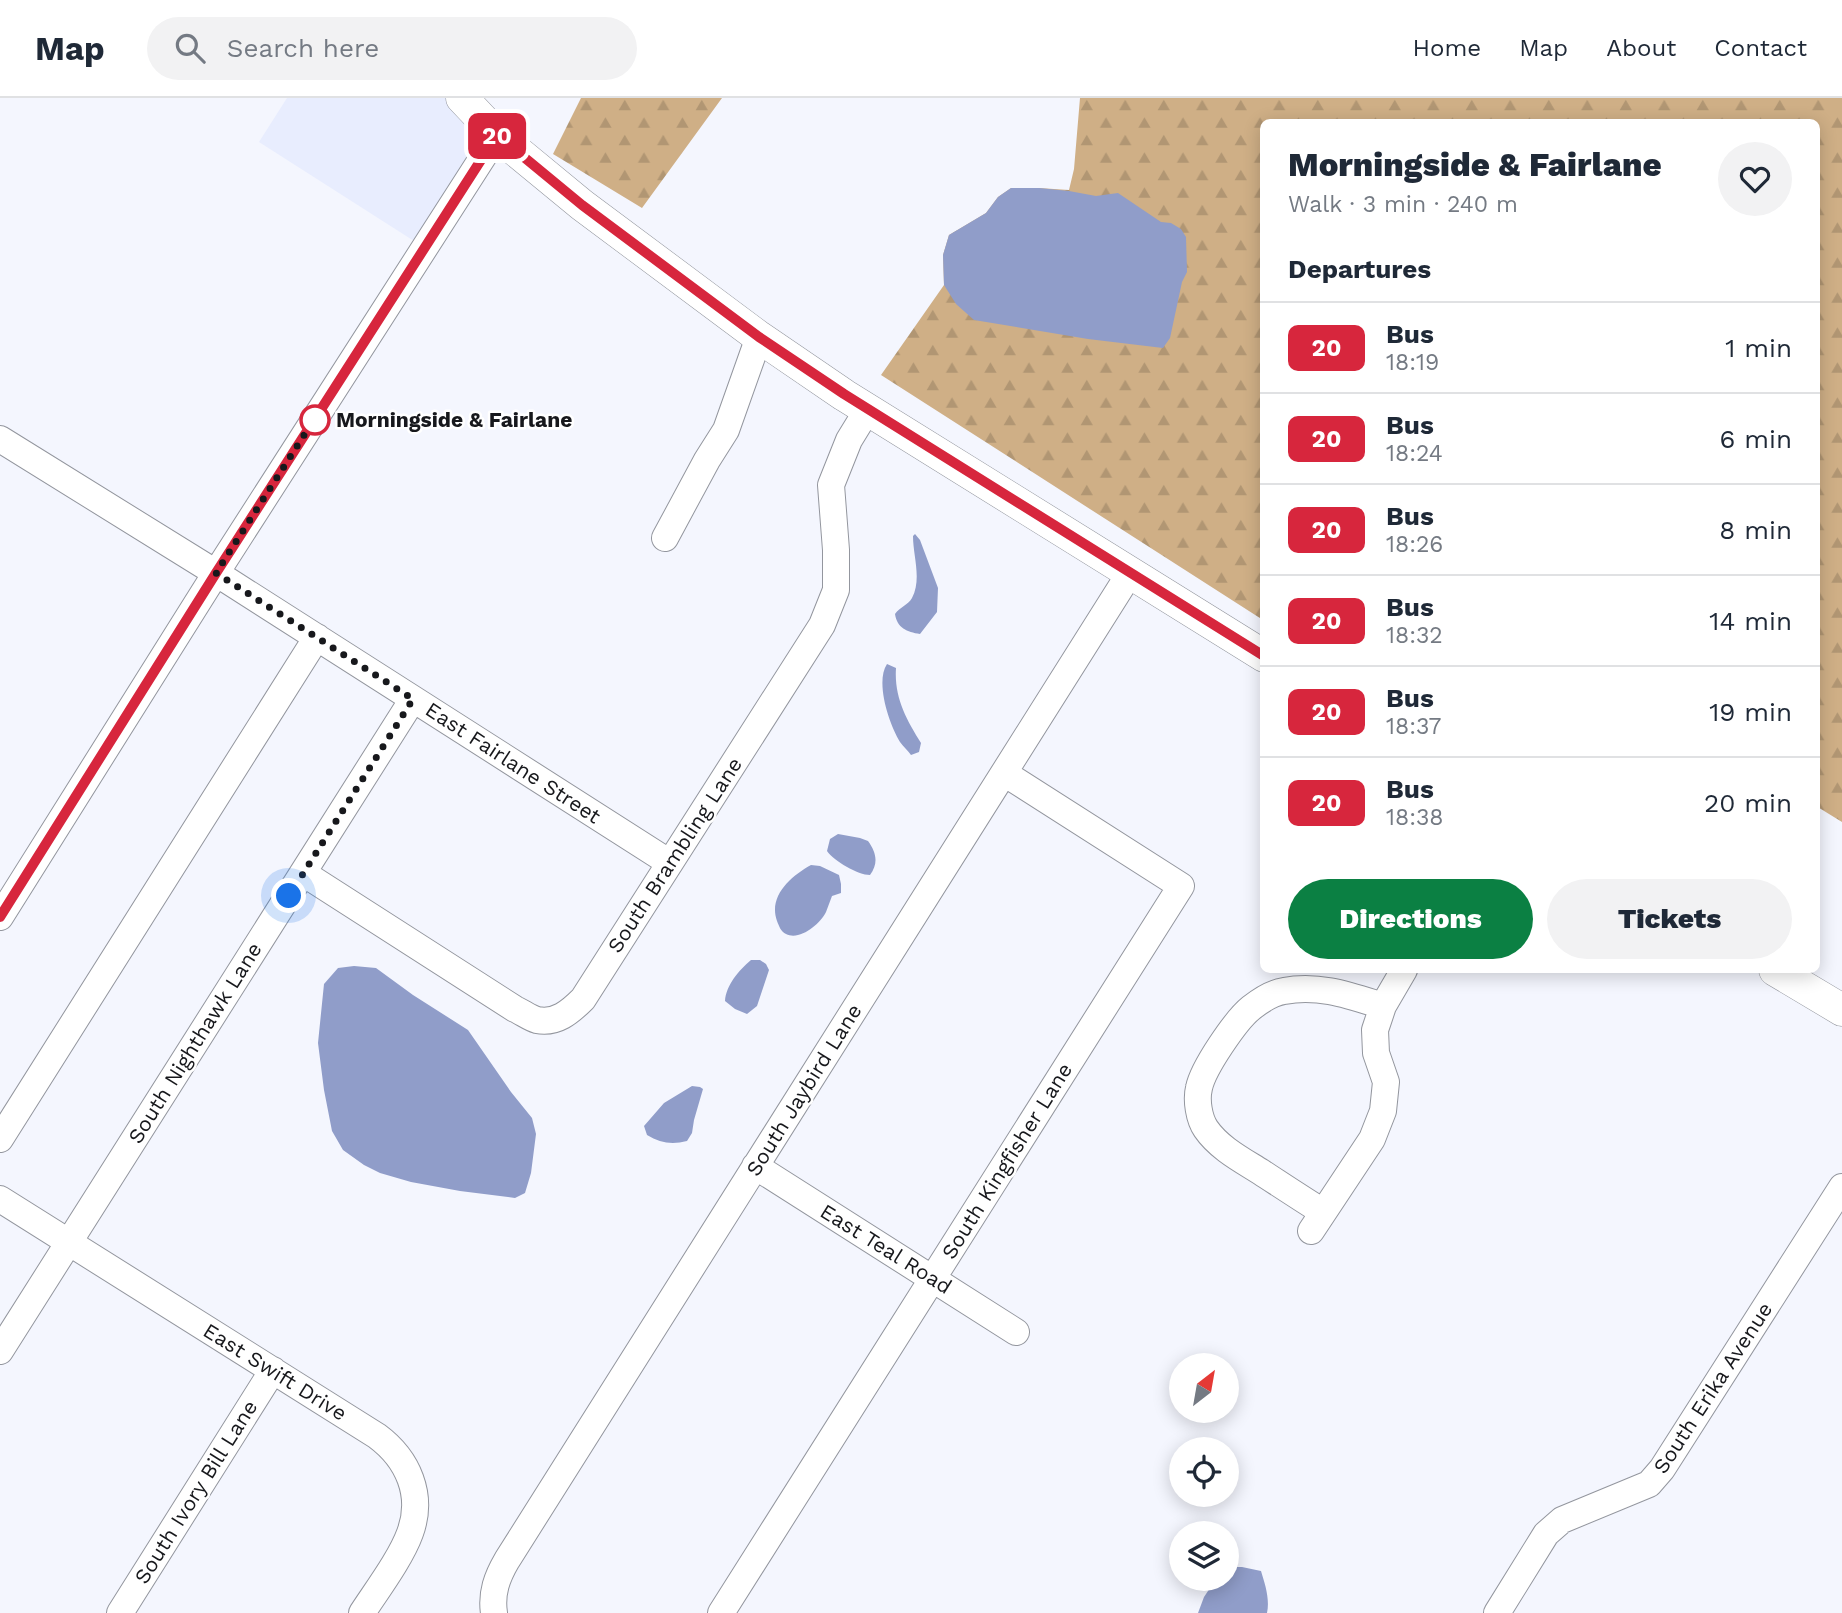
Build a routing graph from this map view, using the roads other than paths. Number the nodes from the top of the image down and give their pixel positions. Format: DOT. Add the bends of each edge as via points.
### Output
graph roads {
  1 [pos="462,98"];
  2 [pos="497,135"];
  3 [pos="759,337"];
  4 [pos="868,409"];
  5 [pos="0,439"];
  6 [pos="665,538"];
  7 [pos="216,573"];
  8 [pos="1130,573"];
  9 [pos="317,637"];
  10 [pos="1260,654"];
  11 [pos="413,699"];
  12 [pos="1004,773"];
  13 [pos="670,863"];
  14 [pos="303,873"];
  15 [pos="0,917"];
  16 [pos="1402,973"];
  17 [pos="1780,973"];
  18 [pos="1384,1006"];
  19 [pos="1842,1010"];
  20 [pos="0,1139"];
  21 [pos="755,1167"];
  22 [pos="1842,1187"];
  23 [pos="0,1199"];
  24 [pos="69,1242"];
  25 [pos="932,1279"];
  26 [pos="1016,1332"];
  27 [pos="0,1351"];
  28 [pos="273,1370"];
  29 [pos="120,1613"];
  30 [pos="362,1613"];
  31 [pos="494,1613"];
  32 [pos="721,1613"];
  33 [pos="1497,1613"];
  1 -- 2 [label="main road"];
  2 -- 3 [label="main road" via="582,205"];
  2 -- 7 [label="street"];
  3 -- 4 [label="main road"];
  3 -- 6 [label="street" via="726,430"];
  4 -- 8 [label="main road"];
  4 -- 13 [label="street, South Brambling Lane" via="849,440 831,485 836,590 822,625"];
  5 -- 7 [label="street, East Fairlane Street"];
  7 -- 9 [label="street, East Fairlane Street"];
  7 -- 15 [label="street"];
  8 -- 10 [label="main road"];
  8 -- 12 [label="street, South Jaybird Lane"];
  9 -- 11 [label="street, East Fairlane Street"];
  9 -- 20 [label="street"];
  11 -- 13 [label="street, East Fairlane Street"];
  11 -- 14 [label="street, South Nighthawk Lane"];
  12 -- 21 [label="street, South Jaybird Lane"];
  12 -- 25 [label="street, South Kingfisher Lane" via="1181,887"];
  13 -- 14 [label="street, South Brambling Lane" via="583,999 553,1020 536,1020 515,1009"];
  14 -- 24 [label="street, South Nighthawk Lane"];
  16 -- 18 [label="street"];
  17 -- 19 [label="main road"];
  18 -- 18 [label="street" via="1375,1030 1376,1054 1387,1082 1383,1111 1372,1139 1317,1222 1218,1143 1204,1127 1199,1088 1234,1027 1269,996 1311,988"];
  21 -- 25 [label="street, East Teal Road"];
  21 -- 31 [label="street, South Jaybird Lane" via="506,1560 494,1591"];
  22 -- 33 [label="street, South Erika Avenue" via="1662,1469 1649,1484 1562,1520 1546,1534"];
  23 -- 24 [label="street, East Swift Drive"];
  24 -- 27 [label="street, South Nighthawk Lane"];
  24 -- 28 [label="street, East Swift Drive"];
  25 -- 26 [label="street, East Teal Road"];
  25 -- 32 [label="street, South Kingfisher Lane"];
  28 -- 29 [label="street, South Ivory Bill Lane"];
  28 -- 30 [label="street, East Swift Drive" via="387,1444 410,1475 415,1512 410,1535"];
}
